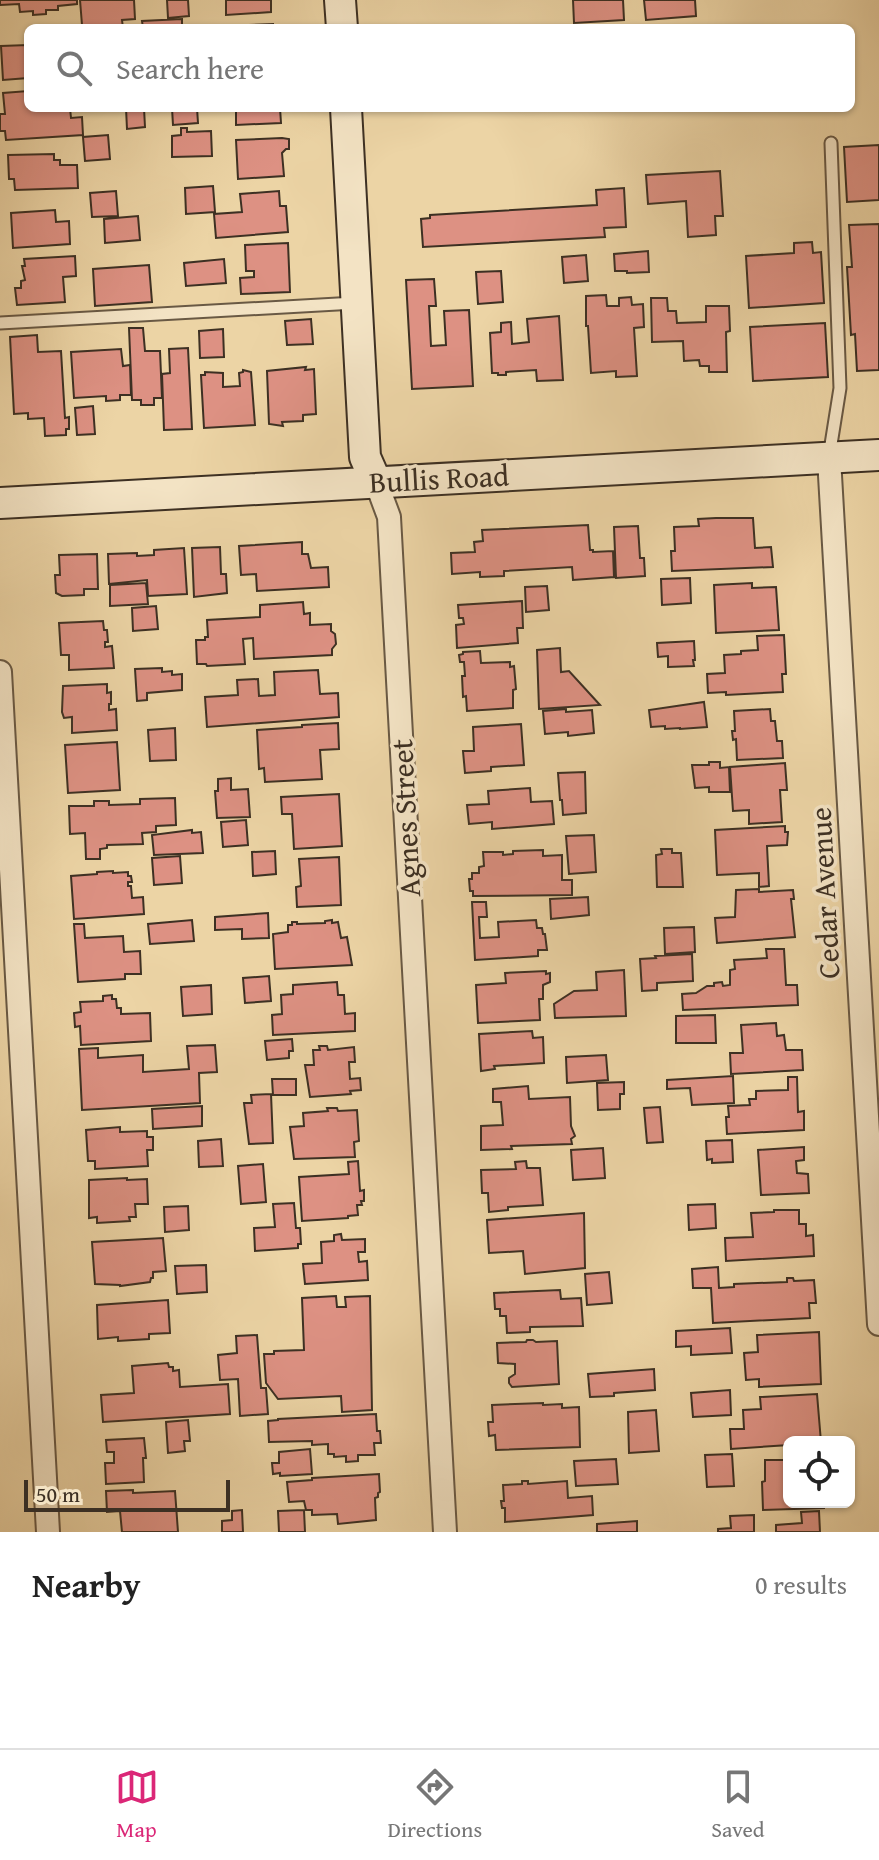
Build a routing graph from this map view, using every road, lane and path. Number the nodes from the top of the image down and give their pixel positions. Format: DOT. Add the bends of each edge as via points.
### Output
graph roads {
  1 [pos="340,0"];
  2 [pos="342,24"];
  3 [pos="346,112"];
  4 [pos="831,143"];
  5 [pos="357,303"];
  6 [pos="0,323"];
  7 [pos="879,455"];
  8 [pos="829,458"];
  9 [pos="376,482"];
  10 [pos="0,503"];
  11 [pos="0,672"];
  12 [pos="879,1324"];
  13 [pos="48,1532"];
  14 [pos="445,1532"];
  1 -- 2 [label="street"];
  3 -- 5 [label="street, Agnes Street"];
  4 -- 8 [label="lane" via="840,388"];
  5 -- 6 [label="lane"];
  5 -- 9 [label="street, Agnes Street" via="365,457"];
  7 -- 8 [label="street, Bullis Road"];
  8 -- 9 [label="street, Bullis Road"];
  8 -- 12 [label="street, Cedar Avenue"];
  9 -- 10 [label="street, Bullis Road"];
  9 -- 14 [label="street, Agnes Street" via="389,517"];
  11 -- 13 [label="street"];
}
